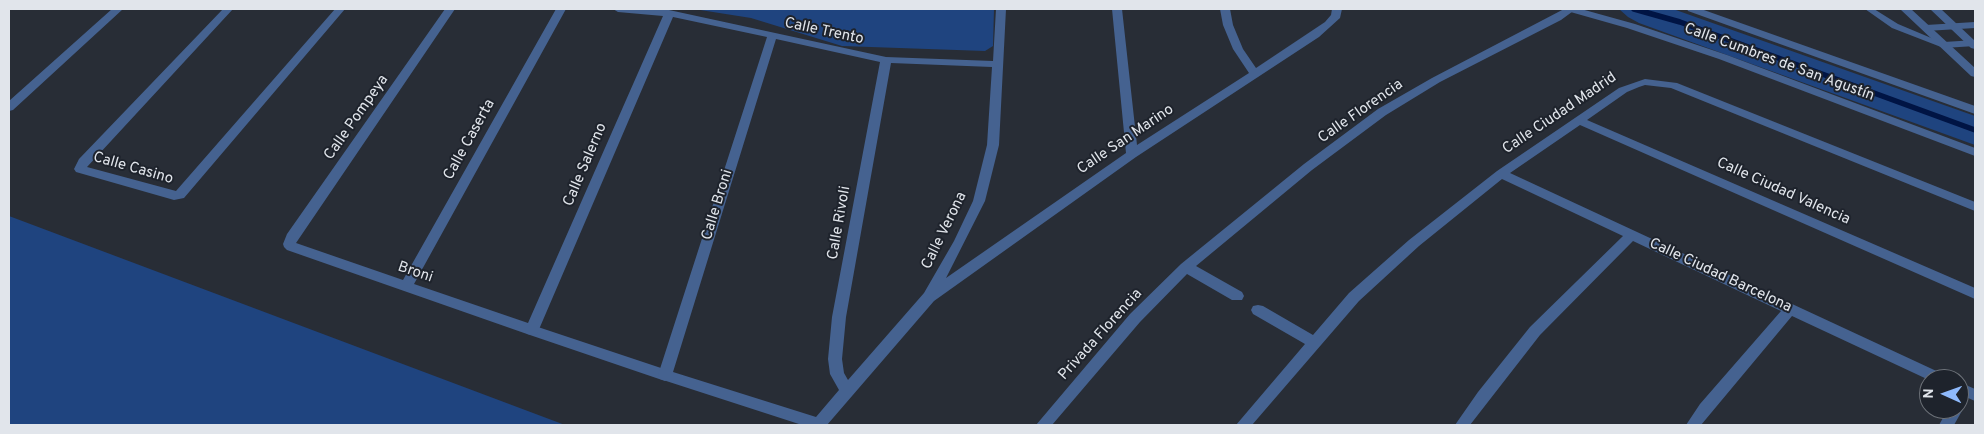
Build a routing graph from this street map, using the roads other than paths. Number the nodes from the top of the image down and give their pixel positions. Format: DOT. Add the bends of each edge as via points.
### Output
graph roads {
  1 [pos="118,9"];
  2 [pos="228,9"];
  3 [pos="340,9"];
  4 [pos="450,9"];
  5 [pos="561,9"];
  6 [pos="618,9"];
  7 [pos="1001,9"];
  8 [pos="1118,9"];
  9 [pos="1225,9"];
  10 [pos="1337,9"];
  11 [pos="1571,9"];
  12 [pos="1692,9"];
  13 [pos="1869,9"];
  14 [pos="1905,9"];
  15 [pos="1935,9"];
  16 [pos="669,13"];
  17 [pos="1975,25"];
  18 [pos="1954,27"];
  19 [pos="1926,28"];
  20 [pos="772,36"];
  21 [pos="1975,44"];
  22 [pos="1944,45"];
  23 [pos="886,60"];
  24 [pos="997,64"];
  25 [pos="1254,73"];
  26 [pos="1975,74"];
  27 [pos="9,108"];
  28 [pos="1975,110"];
  29 [pos="1578,120"];
  30 [pos="1975,152"];
  31 [pos="1132,154"];
  32 [pos="1501,174"];
  33 [pos="1975,207"];
  34 [pos="1632,235"];
  35 [pos="289,244"];
  36 [pos="1186,267"];
  37 [pos="406,287"];
  38 [pos="1975,294"];
  39 [pos="1237,296"];
  40 [pos="929,297"];
  41 [pos="1790,309"];
  42 [pos="1258,310"];
  43 [pos="532,330"];
  44 [pos="1313,342"];
  45 [pos="1919,369"];
  46 [pos="665,375"];
  47 [pos="847,391"];
  48 [pos="818,425"];
  49 [pos="1042,425"];
  50 [pos="1243,425"];
  51 [pos="1462,425"];
  52 [pos="1693,425"];
  1 -- 27 [label="street"];
  2 -- 3 [label="street, Calle Casino" via="80,168 174,196 180,195"];
  4 -- 35 [label="street, Calle Pompeya"];
  5 -- 37 [label="street, Calle Caserta"];
  6 -- 16 [label="street, Calle Trento"];
  7 -- 24 [label="street, Calle Verona"];
  8 -- 31 [label="street"];
  9 -- 25 [label="street" via="1238,49"];
  10 -- 25 [label="street, Calle San Marino" via="1329,24"];
  11 -- 30 [label="street, Calle Cumbres de San Agustín" via="1723,57"];
  11 -- 36 [label="street, Calle Florencia" via="1382,112 1308,167"];
  12 -- 28 [label="street, Calle Cumbres de San Agustín"];
  13 -- 22 [label="lane" via="1895,26"];
  14 -- 19 [label="street"];
  15 -- 18 [label="street"];
  16 -- 20 [label="street, Calle Trento"];
  16 -- 43 [label="street, Calle Salerno"];
  17 -- 18 [label="street"];
  18 -- 19 [label="street"];
  18 -- 21 [label="street"];
  19 -- 22 [label="street"];
  20 -- 23 [label="street, Calle Trento"];
  20 -- 46 [label="street, Calle Broni"];
  21 -- 22 [label="street"];
  22 -- 26 [label="street"];
  23 -- 24 [label="street, Calle Trento"];
  23 -- 47 [label="street, Calle Rivoli" via="839,316 835,359 837,374"];
  24 -- 40 [label="street, Calle Verona" via="993,145 979,201"];
  25 -- 31 [label="street, Calle San Marino"];
  29 -- 32 [label="street, Calle Ciudad Madrid"];
  29 -- 33 [label="street, Calle Ciudad Madrid" via="1636,84 1673,85"];
  29 -- 38 [label="street, Calle Ciudad Valencia"];
  31 -- 40 [label="street, Calle San Marino"];
  32 -- 34 [label="street, Calle Ciudad Barcelona"];
  32 -- 44 [label="street, Calle Ciudad Madrid" via="1414,243 1354,297"];
  34 -- 41 [label="street, Calle Ciudad Barcelona"];
  34 -- 51 [label="street" via="1535,331"];
  35 -- 37 [label="street, Broni"];
  36 -- 39 [label="street"];
  36 -- 49 [label="street, Privada Florencia" via="1135,318"];
  37 -- 43 [label="street, Broni"];
  40 -- 47 [label="street, Calle Verona"];
  41 -- 45 [label="street, Calle Ciudad Barcelona"];
  41 -- 52 [label="street"];
  42 -- 44 [label="street"];
  43 -- 46 [label="street"];
  44 -- 50 [label="street, Calle Ciudad Madrid"];
  46 -- 48 [label="street"];
  47 -- 48 [label="street, Calle Verona"];
}
